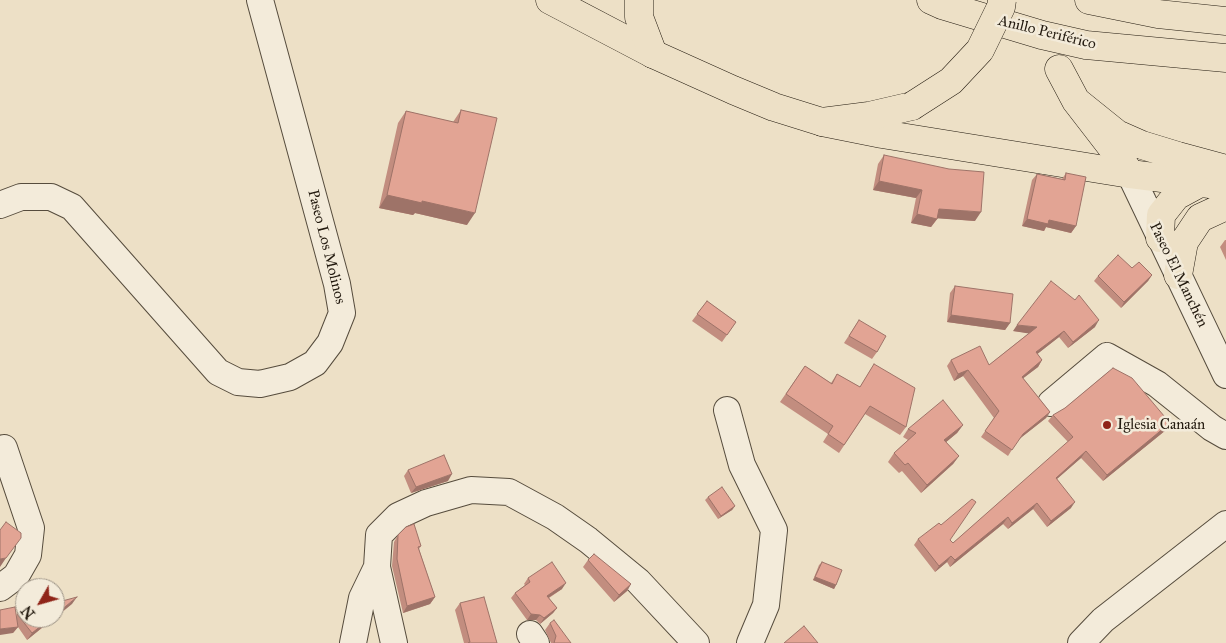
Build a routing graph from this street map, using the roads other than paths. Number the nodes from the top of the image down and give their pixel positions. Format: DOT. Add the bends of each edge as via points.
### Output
graph roads {
  1 [pos="260,0"];
  2 [pos="550,0"];
  3 [pos="639,0"];
  4 [pos="930,0"];
  5 [pos="1002,0"];
  6 [pos="1089,0"];
  7 [pos="1186,0"];
  8 [pos="1226,7"];
  9 [pos="1226,20"];
  10 [pos="653,54"];
  11 [pos="1226,58"];
  12 [pos="1059,69"];
  13 [pos="1076,101"];
  14 [pos="822,122"];
  15 [pos="1226,169"];
  16 [pos="1130,174"];
  17 [pos="1213,184"];
  18 [pos="0,205"];
  19 [pos="1226,206"];
  20 [pos="1160,238"];
  21 [pos="1178,275"];
  22 [pos="1226,375"];
  23 [pos="1051,403"];
  24 [pos="727,410"];
  25 [pos="1226,436"];
  26 [pos="4,448"];
  27 [pos="1226,524"];
  28 [pos="377,567"];
  29 [pos="0,588"];
  30 [pos="353,643"];
  31 [pos="394,643"];
  32 [pos="696,643"];
  33 [pos="750,643"];
  34 [pos="1081,643"];
  1 -- 18 [label="street, Paseo Los Molinos" via="337,284 342,313 330,343 315,363 290,377 260,384 238,382 218,372 72,207 50,197 21,197"];
  2 -- 10 [label="main road"];
  3 -- 10 [label="main road" via="639,17"];
  4 -- 11 [label="main road, Anillo Periférico" via="1042,35 1086,45"];
  5 -- 14 [label="main road, bridge" via="980,50 951,81 912,106"];
  6 -- 9 [label="main road" via="1158,14"];
  7 -- 8 [label="main road"];
  10 -- 14 [label="main road" via="774,107"];
  12 -- 13 [label="main road"];
  13 -- 15 [label="main road" via="1117,134 1169,154"];
  13 -- 16 [label="main road"];
  14 -- 16 [label="main road"];
  16 -- 17 [label="main road"];
  16 -- 20 [label="street, Paseo El Manchén"];
  17 -- 20 [label="main road" via="1176,196 1161,215"];
  19 -- 21 [label="main road" via="1200,218 1184,242"];
  20 -- 21 [label="street, Paseo El Manchén"];
  21 -- 22 [label="street, Paseo El Manchén"];
  23 -- 25 [label="street" via="1107,356 1157,384"];
  24 -- 33 [label="street" via="742,465 774,530 766,605"];
  26 -- 29 [label="street" via="31,528 28,556 16,576"];
  27 -- 34 [label="street" via="1103,620"];
  28 -- 30 [label="street" via="362,598"];
  28 -- 31 [label="street"];
  28 -- 32 [label="street" via="379,535 398,516 426,503 471,490 509,492 588,540 638,580"];
}
